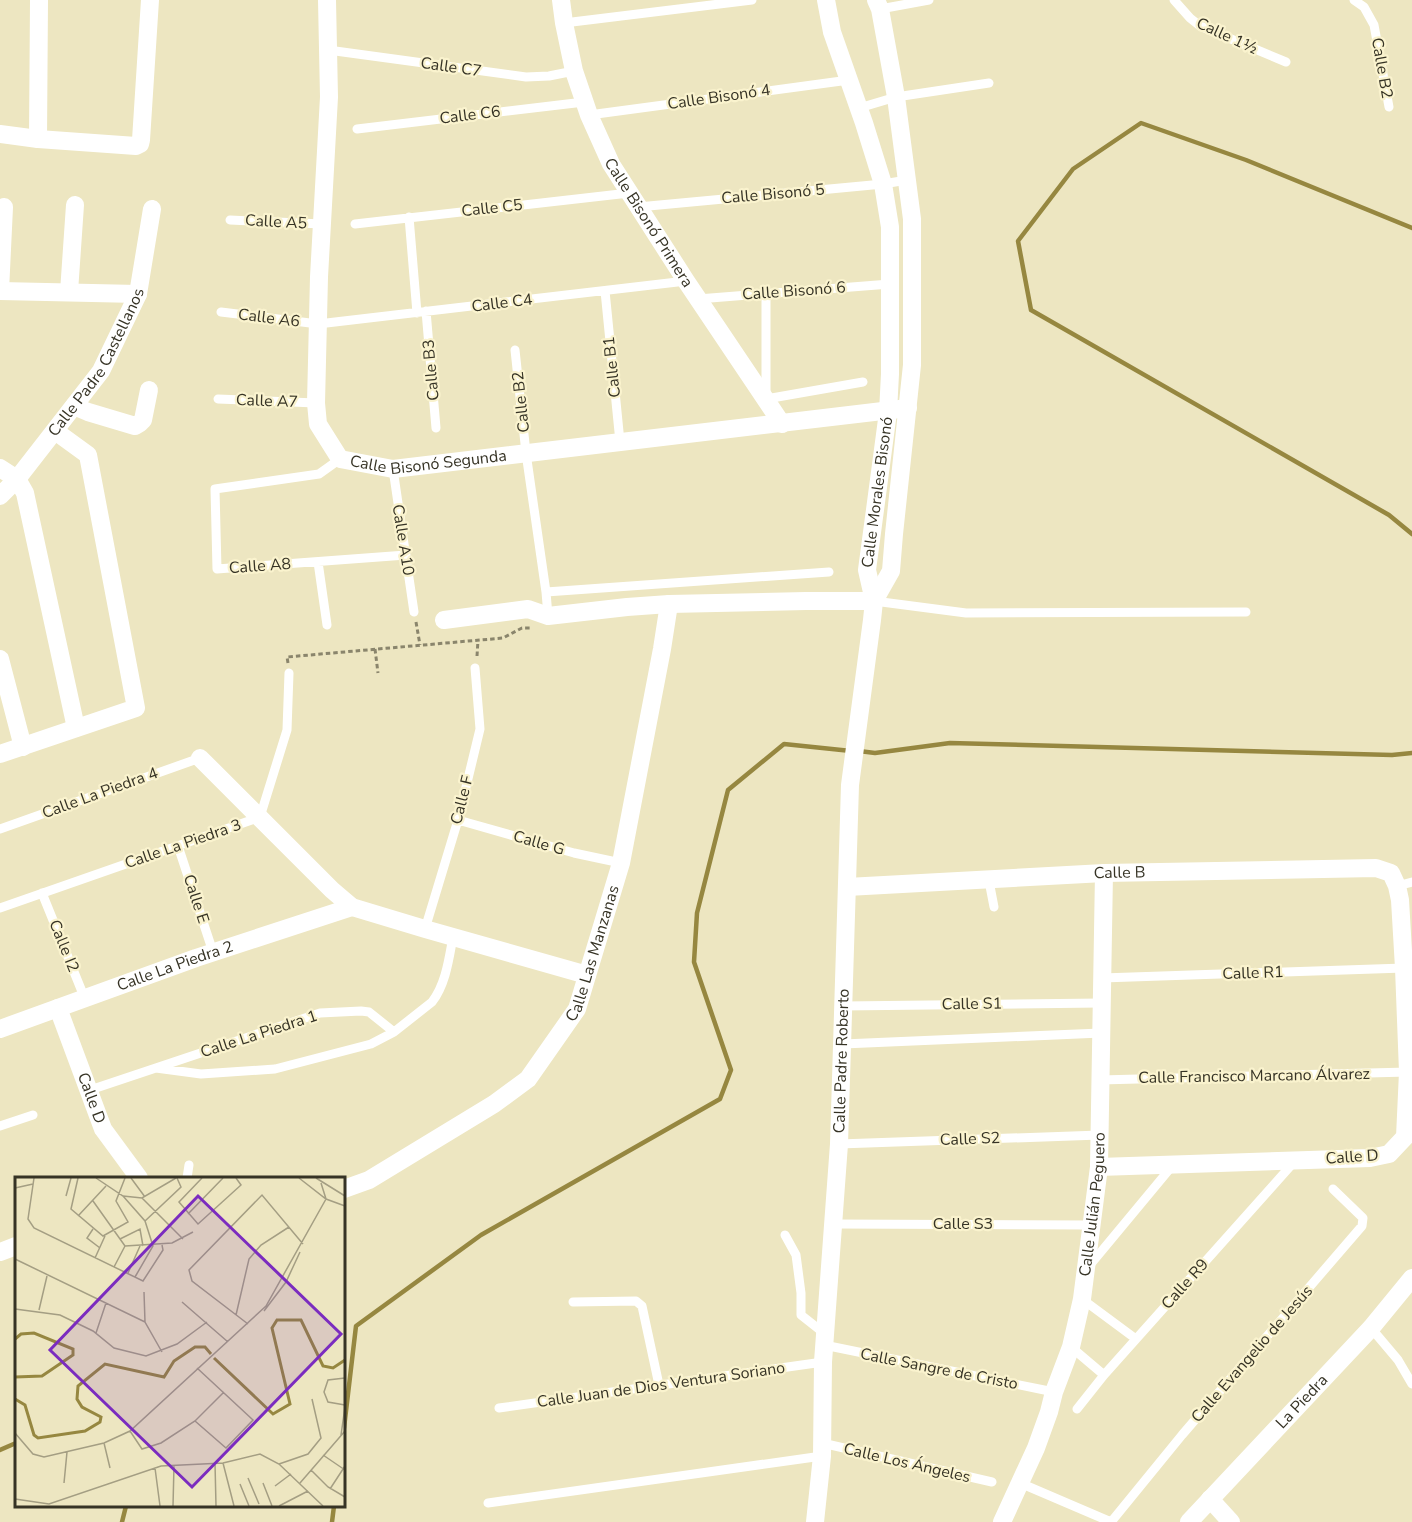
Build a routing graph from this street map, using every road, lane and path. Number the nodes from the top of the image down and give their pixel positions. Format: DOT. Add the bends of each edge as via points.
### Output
graph roads {
  1 [pos="39,0"];
  2 [pos="150,0"];
  3 [pos="327,0"];
  4 [pos="559,0"];
  5 [pos="752,0"];
  6 [pos="826,0"];
  7 [pos="928,0"];
  8 [pos="1174,0"];
  9 [pos="1354,0"];
  10 [pos="878,4"];
  11 [pos="564,23"];
  12 [pos="328,50"];
  13 [pos="1286,62"];
  14 [pos="574,71"];
  15 [pos="849,80"];
  16 [pos="989,83"];
  17 [pos="896,97"];
  18 [pos="1389,107"];
  19 [pos="586,108"];
  20 [pos="859,108"];
  21 [pos="357,129"];
  22 [pos="0,134"];
  23 [pos="38,140"];
  24 [pos="907,180"];
  25 [pos="883,184"];
  26 [pos="634,200"];
  27 [pos="75,205"];
  28 [pos="4,207"];
  29 [pos="152,209"];
  30 [pos="408,217"];
  31 [pos="231,220"];
  32 [pos="322,224"];
  33 [pos="355,224"];
  34 [pos="686,281"];
  35 [pos="890,284"];
  36 [pos="0,291"];
  37 [pos="605,291"];
  38 [pos="69,292"];
  39 [pos="766,293"];
  40 [pos="138,294"];
  41 [pos="698,298"];
  42 [pos="221,312"];
  43 [pos="422,312"];
  44 [pos="318,324"];
  45 [pos="515,350"];
  46 [pos="863,382"];
  47 [pos="149,390"];
  48 [pos="219,399"];
  49 [pos="766,399"];
  50 [pos="316,403"];
  51 [pos="74,406"];
  52 [pos="908,408"];
  53 [pos="888,412"];
  54 [pos="782,424"];
  55 [pos="436,428"];
  56 [pos="55,430"];
  57 [pos="620,442"];
  58 [pos="526,453"];
  59 [pos="340,459"];
  60 [pos="0,468"];
  61 [pos="393,469"];
  62 [pos="17,480"];
  63 [pos="0,496"];
  64 [pos="406,555"];
  65 [pos="318,562"];
  66 [pos="829,572"];
  67 [pos="546,592"];
  68 [pos="874,601"];
  69 [pos="669,604"];
  70 [pos="414,612"];
  71 [pos="1246,612"];
  72 [pos="548,615"];
  73 [pos="444,620"];
  74 [pos="327,625"];
  75 [pos="534,627"];
  76 [pos="478,640"];
  77 [pos="420,645"];
  78 [pos="375,649"];
  79 [pos="0,658"];
  80 [pos="475,668"];
  81 [pos="378,673"];
  82 [pos="289,674"];
  83 [pos="76,728"];
  84 [pos="23,747"];
  85 [pos="0,754"];
  86 [pos="200,758"];
  87 [pos="260,817"];
  88 [pos="458,820"];
  89 [pos="0,829"];
  90 [pos="178,846"];
  91 [pos="621,863"];
  92 [pos="1104,873"];
  93 [pos="1400,880"];
  94 [pos="989,881"];
  95 [pos="847,887"];
  96 [pos="42,893"];
  97 [pos="352,907"];
  98 [pos="994,907"];
  99 [pos="0,908"];
  100 [pos="425,929"];
  101 [pos="453,937"];
  102 [pos="213,952"];
  103 [pos="1404,968"];
  104 [pos="587,975"];
  105 [pos="1102,978"];
  106 [pos="1408,992"];
  107 [pos="86,999"];
  108 [pos="1101,1003"];
  109 [pos="843,1006"];
  110 [pos="58,1008"];
  111 [pos="0,1029"];
  112 [pos="394,1032"];
  113 [pos="1101,1033"];
  114 [pos="843,1044"];
  115 [pos="156,1068"];
  116 [pos="1408,1072"];
  117 [pos="1100,1080"];
  118 [pos="90,1090"];
  119 [pos="33,1115"];
  120 [pos="1,1122"];
  121 [pos="1100,1135"];
  122 [pos="839,1144"];
  123 [pos="1295,1160"];
  124 [pos="189,1165"];
  125 [pos="1173,1165"];
  126 [pos="1099,1167"];
  127 [pos="138,1177"];
  128 [pos="187,1177"];
  129 [pos="345,1189"];
  130 [pos="1333,1189"];
  131 [pos="834,1224"];
  132 [pos="1091,1225"];
  133 [pos="785,1235"];
  134 [pos="15,1246"];
  135 [pos="0,1252"];
  136 [pos="1084,1272"];
  137 [pos="1411,1282"];
  138 [pos="1082,1299"];
  139 [pos="573,1302"];
  140 [pos="1371,1328"];
  141 [pos="1136,1339"];
  142 [pos="824,1346"];
  143 [pos="1071,1347"];
  144 [pos="1104,1375"];
  145 [pos="1412,1384"];
  146 [pos="659,1385"];
  147 [pos="1054,1392"];
  148 [pos="499,1408"];
  149 [pos="1077,1409"];
  150 [pos="822,1449"];
  151 [pos="992,1482"];
  152 [pos="1020,1483"];
  153 [pos="1210,1499"];
  154 [pos="488,1503"];
  155 [pos="815,1522"];
  156 [pos="1002,1522"];
  157 [pos="1111,1522"];
  158 [pos="1189,1522"];
  159 [pos="1231,1522"];
  1 -- 23 [label="street"];
  2 -- 23 [label="street" via="140,144"];
  3 -- 12 [label="street, Calle Bisonó Segunda"];
  4 -- 11 [label="street, Calle Bisonó Primera"];
  5 -- 11 [label="lane"];
  6 -- 15 [label="street, Calle Morales Bisonó" via="832,32"];
  7 -- 10 [label="lane"];
  8 -- 13 [label="lane, Calle 1½" via="1200,26"];
  9 -- 18 [label="lane, Calle B2" via="1364,7 1374,25"];
  10 -- 17 [label="street, Calle Morales Bisonó"];
  11 -- 14 [label="street, Calle Bisonó Primera"];
  12 -- 14 [label="lane, Calle C7" via="526,76"];
  12 -- 32 [label="street, Calle Bisonó Segunda"];
  14 -- 19 [label="street, Calle Bisonó Primera"];
  15 -- 19 [label="lane, Calle Bisonó 4"];
  15 -- 20 [label="street, Calle Morales Bisonó"];
  16 -- 17 [label="lane"];
  17 -- 20 [label="lane"];
  17 -- 24 [label="street, Calle Morales Bisonó"];
  19 -- 21 [label="lane, Calle C6"];
  19 -- 26 [label="street, Calle Bisonó Primera" via="611,164"];
  20 -- 25 [label="street, Calle Morales Bisonó"];
  22 -- 23 [label="street"];
  24 -- 25 [label="lane, Calle Bisonó 5"];
  24 -- 52 [label="street, Calle Morales Bisonó" via="912,219 912,365"];
  25 -- 26 [label="lane, Calle Bisonó 5"];
  25 -- 35 [label="street, Calle Morales Bisonó" via="890,227"];
  26 -- 30 [label="lane, Calle C5"];
  26 -- 34 [label="street, Calle Bisonó Primera"];
  27 -- 38 [label="street"];
  28 -- 36 [label="street"];
  29 -- 40 [label="street, Calle Padre Castellanos"];
  30 -- 33 [label="lane, Calle C5"];
  30 -- 43 [label="lane, Calle B3"];
  31 -- 32 [label="lane, Calle A5"];
  32 -- 44 [label="street, Calle Bisonó Segunda"];
  34 -- 37 [label="lane, Calle C4"];
  34 -- 41 [label="street, Calle Bisonó Primera"];
  35 -- 39 [label="lane, Calle Bisonó 6"];
  35 -- 53 [label="street, Calle Morales Bisonó"];
  36 -- 38 [label="street"];
  37 -- 43 [label="lane, Calle C4"];
  37 -- 57 [label="lane, Calle B1"];
  38 -- 40 [label="street"];
  39 -- 41 [label="lane, Calle Bisonó 6"];
  39 -- 49 [label="lane"];
  40 -- 51 [label="street, Calle Padre Castellanos" via="101,371"];
  41 -- 49 [label="street, Calle Bisonó Primera"];
  42 -- 44 [label="lane, Calle A6"];
  43 -- 44 [label="lane, Calle C4"];
  43 -- 55 [label="lane, Calle B3"];
  44 -- 50 [label="street, Calle Bisonó Segunda"];
  45 -- 58 [label="lane, Calle B2"];
  46 -- 49 [label="lane"];
  47 -- 51 [label="street" via="143,420 135,426"];
  48 -- 50 [label="lane, Calle A7"];
  49 -- 54 [label="street, Calle Bisonó Primera"];
  50 -- 59 [label="street, Calle Bisonó Segunda" via="318,424"];
  51 -- 56 [label="street, Calle Padre Castellanos"];
  52 -- 53 [label="street, Calle Bisonó Segunda"];
  52 -- 68 [label="street, Calle Morales Bisonó" via="891,571"];
  53 -- 54 [label="street, Calle Bisonó Segunda"];
  53 -- 68 [label="street, Calle Morales Bisonó" via="867,570"];
  54 -- 57 [label="street, Calle Bisonó Segunda"];
  56 -- 62 [label="street, Calle Padre Castellanos"];
  56 -- 83 [label="street" via="88,455 136,708"];
  57 -- 58 [label="street, Calle Bisonó Segunda"];
  58 -- 61 [label="street, Calle Bisonó Segunda"];
  58 -- 67 [label="lane, Calle B2"];
  59 -- 61 [label="street, Calle Bisonó Segunda"];
  59 -- 65 [label="lane, Calle A8" via="319,474 215,489 217,569"];
  60 -- 62 [label="street"];
  61 -- 64 [label="lane, Calle A10"];
  62 -- 63 [label="street, Calle Padre Castellanos"];
  62 -- 83 [label="street" via="25,493"];
  64 -- 65 [label="lane, Calle A8"];
  64 -- 70 [label="lane, Calle A10"];
  65 -- 74 [label="lane"];
  66 -- 67 [label="lane"];
  67 -- 72 [label="lane, Calle B2"];
  68 -- 69 [label="street"];
  68 -- 71 [label="lane" via="966,613"];
  68 -- 95 [label="street, Calle Padre Roberto" via="850,784"];
  69 -- 72 [label="street"];
  69 -- 91 [label="street, Calle Las Manzanas"];
  70 -- 77 [label="path"];
  72 -- 73 [label="street" via="528,609"];
  75 -- 76 [label="path" via="522,628 503,638"];
  76 -- 77 [label="path"];
  76 -- 80 [label="path"];
  77 -- 78 [label="path"];
  78 -- 81 [label="path"];
  78 -- 82 [label="path" via="287,657"];
  79 -- 84 [label="street"];
  80 -- 88 [label="lane, Calle F" via="480,729"];
  82 -- 87 [label="lane, Calle La Piedra 3" via="287,730"];
  83 -- 84 [label="street"];
  84 -- 85 [label="street"];
  86 -- 87 [label="street"];
  86 -- 89 [label="lane, Calle La Piedra 4"];
  87 -- 90 [label="lane, Calle La Piedra 3"];
  87 -- 97 [label="street"];
  88 -- 91 [label="lane, Calle G"];
  88 -- 100 [label="lane, Calle F"];
  90 -- 96 [label="lane, Calle La Piedra 3"];
  90 -- 102 [label="lane, Calle E"];
  91 -- 104 [label="street, Calle Las Manzanas"];
  92 -- 93 [label="street, Calle B" via="1376,868"];
  92 -- 94 [label="street, Calle B"];
  92 -- 105 [label="street, Calle Julián Peguero"];
  93 -- 103 [label="street, Calle D"];
  94 -- 95 [label="street, Calle B"];
  94 -- 98 [label="lane"];
  95 -- 109 [label="street, Calle Padre Roberto"];
  96 -- 99 [label="lane, Calle La Piedra 3"];
  96 -- 107 [label="lane, Calle I2"];
  97 -- 100 [label="street"];
  97 -- 102 [label="street, Calle La Piedra 2"];
  100 -- 101 [label="street"];
  101 -- 104 [label="street"];
  101 -- 112 [label="lane, Calle La Piedra 1" via="436,997"];
  102 -- 107 [label="street, Calle La Piedra 2"];
  103 -- 105 [label="lane, Calle R1"];
  103 -- 106 [label="street, Calle D"];
  104 -- 129 [label="street, Calle Las Manzanas" via="577,1009 528,1079 369,1180"];
  105 -- 108 [label="street, Calle Julián Peguero"];
  106 -- 116 [label="street, Calle D"];
  107 -- 110 [label="street, Calle La Piedra 2"];
  108 -- 109 [label="lane, Calle S1"];
  108 -- 113 [label="street, Calle Julián Peguero"];
  109 -- 114 [label="street, Calle Padre Roberto"];
  110 -- 111 [label="street, Calle La Piedra 2"];
  110 -- 118 [label="street, Calle D"];
  112 -- 115 [label="lane, Calle La Piedra 1" via="371,1044 275,1069 201,1074"];
  112 -- 115 [label="lane, Calle La Piedra 1" via="369,1012 320,1013"];
  113 -- 114 [label="lane"];
  113 -- 117 [label="street, Calle Julián Peguero"];
  114 -- 122 [label="street, Calle Padre Roberto"];
  115 -- 118 [label="lane, Calle La Piedra 1"];
  116 -- 117 [label="lane, Calle Francisco Marcano Álvarez"];
  116 -- 123 [label="street, Calle D" via="1405,1137 1389,1154"];
  117 -- 121 [label="street, Calle Julián Peguero"];
  118 -- 127 [label="street, Calle D" via="103,1129"];
  119 -- 120 [label="lane"];
  121 -- 122 [label="lane, Calle S2"];
  121 -- 126 [label="street, Calle Julián Peguero"];
  122 -- 131 [label="street, Calle Padre Roberto"];
  123 -- 125 [label="street, Calle D"];
  123 -- 141 [label="lane, Calle R9"];
  124 -- 128 [label="lane"];
  125 -- 126 [label="street, Calle D"];
  125 -- 136 [label="lane"];
  126 -- 132 [label="street, Calle Julián Peguero"];
  130 -- 157 [label="lane, Calle Evangelio de Jesús" via="1364,1218 1362,1226"];
  131 -- 132 [label="lane, Calle S3"];
  131 -- 142 [label="street, Calle Padre Roberto"];
  132 -- 136 [label="street, Calle Julián Peguero"];
  133 -- 142 [label="lane" via="796,1255 801,1315 820,1330"];
  134 -- 135 [label="street"];
  136 -- 138 [label="street, Calle Julián Peguero"];
  137 -- 140 [label="street, La Piedra"];
  138 -- 141 [label="lane"];
  138 -- 143 [label="street, Calle Julián Peguero"];
  139 -- 146 [label="lane" via="636,1301 642,1306"];
  140 -- 145 [label="lane"];
  140 -- 153 [label="street, La Piedra"];
  141 -- 144 [label="lane, Calle R9"];
  142 -- 146 [label="lane, Calle Juan de Dios Ventura Soriano"];
  142 -- 147 [label="lane, Calle Sangre de Cristo"];
  142 -- 150 [label="street, Calle Padre Roberto"];
  143 -- 144 [label="lane"];
  143 -- 147 [label="street, Calle Julián Peguero"];
  144 -- 149 [label="lane, Calle R9"];
  146 -- 148 [label="lane, Calle Juan de Dios Ventura Soriano"];
  147 -- 152 [label="street, Calle Julián Peguero"];
  150 -- 151 [label="lane, Calle Los Ángeles"];
  150 -- 154 [label="lane"];
  150 -- 155 [label="street, Calle Padre Roberto"];
  152 -- 156 [label="street, Calle Julián Peguero"];
  152 -- 157 [label="lane"];
  153 -- 158 [label="street, La Piedra"];
  153 -- 159 [label="street"];
}
